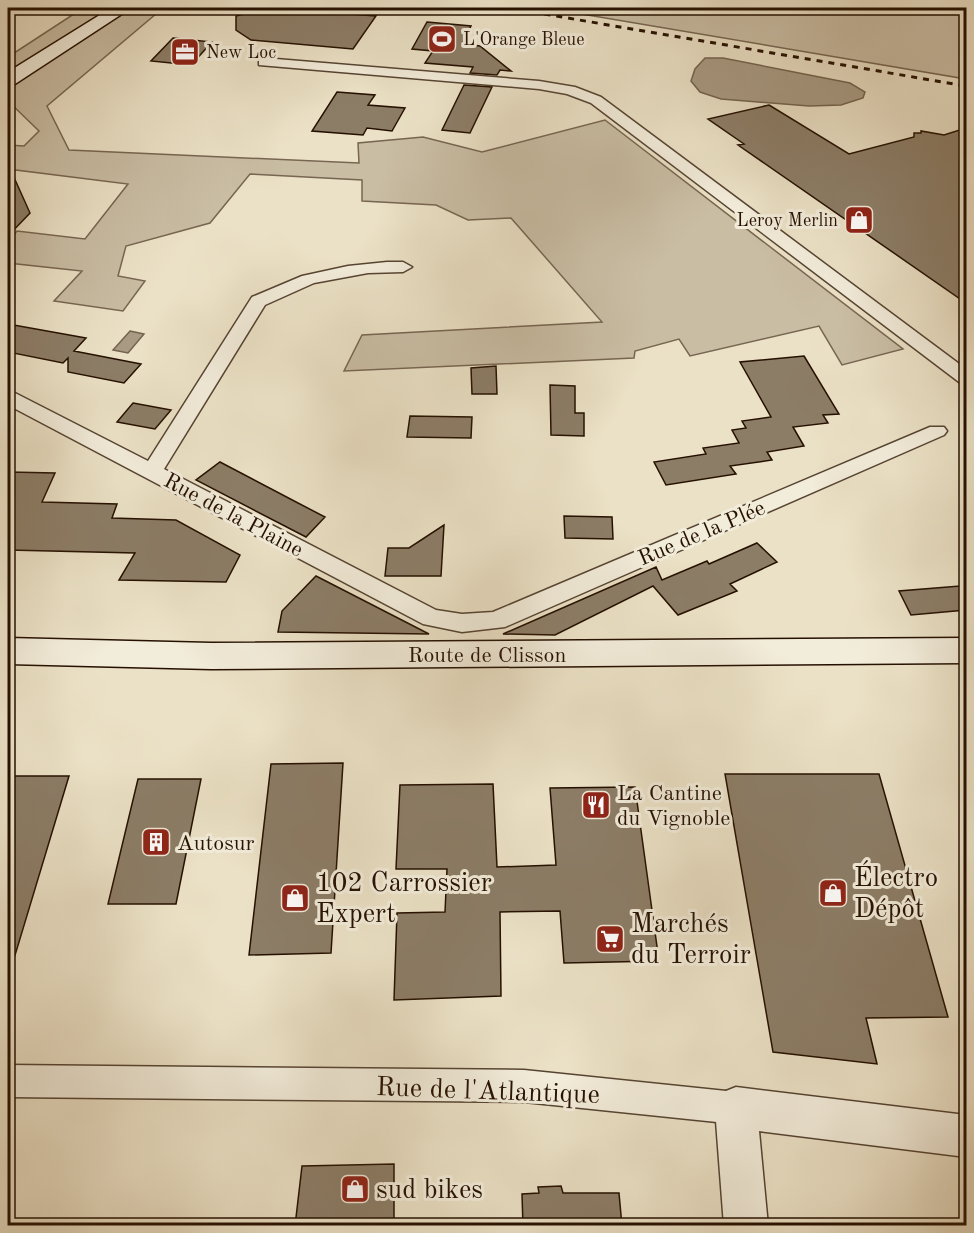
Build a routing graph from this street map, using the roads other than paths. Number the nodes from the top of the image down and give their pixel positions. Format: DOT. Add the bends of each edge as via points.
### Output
graph roads {
  1 [pos="122,8"];
  2 [pos="264,62"];
  3 [pos="8,80"];
  4 [pos="403,267"];
  5 [pos="966,378"];
  6 [pos="8,397"];
  7 [pos="938,431"];
  8 [pos="152,471"];
  9 [pos="462,623"];
  10 [pos="8,651"];
  11 [pos="966,651"];
  12 [pos="8,1081"];
  13 [pos="736,1108"];
  14 [pos="966,1136"];
  15 [pos="746,1226"];
  1 -- 3 [label="main road"];
  2 -- 5 [label="street" via="539,85 570,90 596,100"];
  4 -- 8 [label="street" via="371,266 274,290 258,302"];
  6 -- 8 [label="street, Rue de la Plaine"];
  7 -- 9 [label="street, Rue de la Plée" via="496,621"];
  8 -- 9 [label="street, Rue de la Plaine" via="431,618"];
  10 -- 11 [label="main road, Route de Clisson" via="212,656"];
  12 -- 13 [label="street, Rue de l'Atlantique" via="524,1086"];
  13 -- 14 [label="street, Rue de l'Atlantique"];
  13 -- 15 [label="street"];
}
